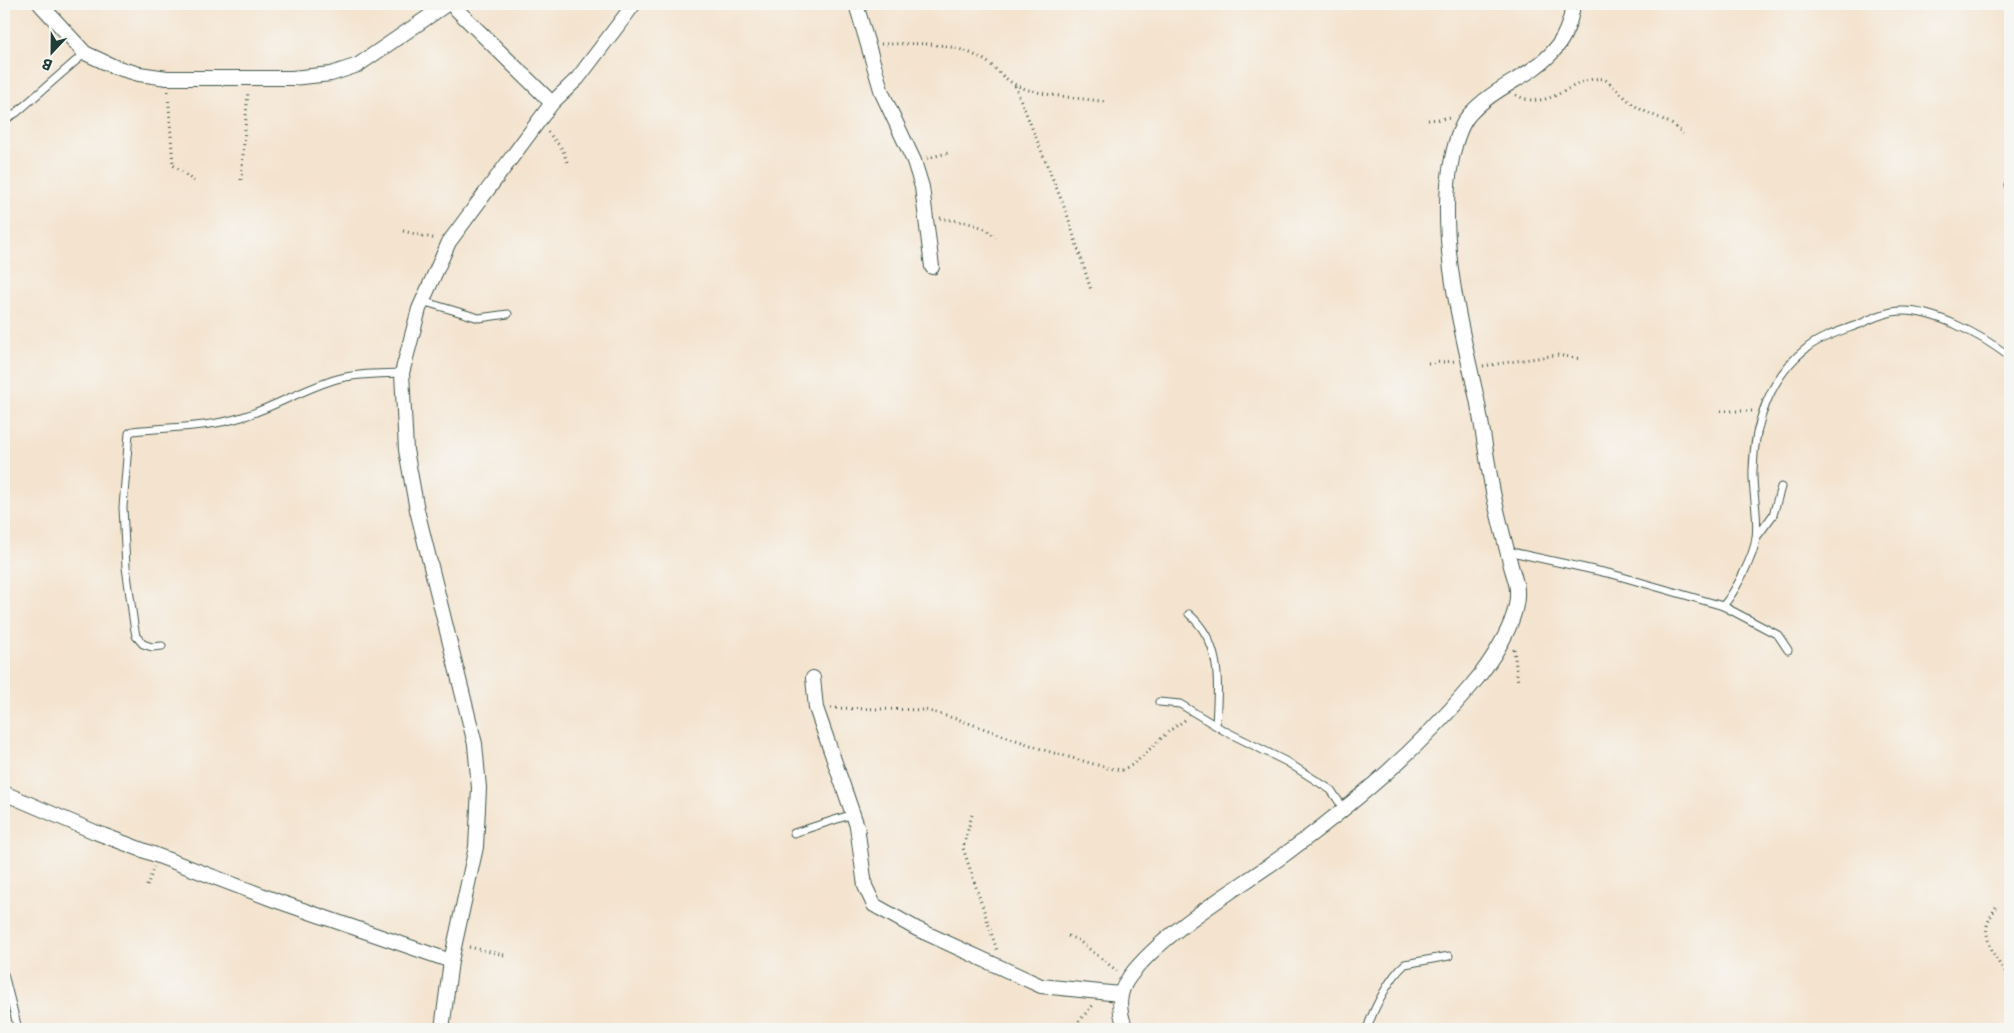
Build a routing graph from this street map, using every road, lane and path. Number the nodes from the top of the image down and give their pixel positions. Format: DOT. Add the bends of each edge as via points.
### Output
graph roads {
  1 [pos="40,4"];
  2 [pos="447,4"];
  3 [pos="451,4"];
  4 [pos="634,4"];
  5 [pos="856,4"];
  6 [pos="1504,4"];
  7 [pos="1573,6"];
  8 [pos="868,44"];
  9 [pos="85,53"];
  10 [pos="167,78"];
  11 [pos="249,78"];
  12 [pos="1015,85"];
  13 [pos="1506,86"];
  14 [pos="1107,102"];
  15 [pos="552,103"];
  16 [pos="4,120"];
  17 [pos="538,121"];
  18 [pos="1683,134"];
  19 [pos="948,153"];
  20 [pos="914,161"];
  21 [pos="567,162"];
  22 [pos="241,180"];
  23 [pos="194,181"];
  24 [pos="927,216"];
  25 [pos="402,231"];
  26 [pos="995,238"];
  27 [pos="449,242"];
  28 [pos="932,267"];
  29 [pos="1091,290"];
  30 [pos="422,301"];
  31 [pos="508,314"];
  32 [pos="2010,357"];
  33 [pos="1581,359"];
  34 [pos="1467,363"];
  35 [pos="1428,364"];
  36 [pos="402,373"];
  37 [pos="1763,410"];
  38 [pos="1721,411"];
  39 [pos="1781,487"];
  40 [pos="1756,538"];
  41 [pos="1507,551"];
  42 [pos="1723,606"];
  43 [pos="1189,614"];
  44 [pos="1508,628"];
  45 [pos="162,646"];
  46 [pos="1788,650"];
  47 [pos="813,678"];
  48 [pos="1518,683"];
  49 [pos="1158,702"];
  50 [pos="816,708"];
  51 [pos="1196,712"];
  52 [pos="1216,725"];
  53 [pos="4,793"];
  54 [pos="1344,809"];
  55 [pos="853,814"];
  56 [pos="972,815"];
  57 [pos="794,833"];
  58 [pos="1996,907"];
  59 [pos="1068,936"];
  60 [pos="455,944"];
  61 [pos="504,955"];
  62 [pos="1449,956"];
  63 [pos="450,961"];
  64 [pos="1004,970"];
  65 [pos="4,974"];
  66 [pos="2010,976"];
  67 [pos="1128,978"];
  68 [pos="1103,993"];
  69 [pos="1120,994"];
  70 [pos="1341,1026"];
  71 [pos="18,1029"];
  72 [pos="442,1029"];
  73 [pos="1072,1029"];
  74 [pos="1126,1029"];
  75 [pos="1350,1029"];
  76 [pos="1367,1029"];
  1 -- 9 [label="street"];
  2 -- 11 [label="street" via="358,65 331,74"];
  3 -- 15 [label="street"];
  4 -- 15 [label="street" via="578,78"];
  5 -- 8 [label="street"];
  6 -- 7 [label="path"];
  7 -- 13 [label="street" via="1568,27 1542,64"];
  8 -- 12 [label="path" via="940,43 986,62"];
  8 -- 20 [label="street" via="882,93"];
  9 -- 10 [label="street" via="131,72"];
  9 -- 16 [label="lane"];
  10 -- 11 [label="street"];
  10 -- 23 [label="path" via="173,165"];
  11 -- 22 [label="path"];
  12 -- 14 [label="path"];
  12 -- 29 [label="path" via="1067,214"];
  13 -- 18 [label="path" via="1513,94 1536,101 1547,100 1591,79 1604,79 1631,103 1668,120"];
  13 -- 34 [label="street" via="1485,99 1464,123 1450,175 1448,252"];
  15 -- 17 [label="street"];
  17 -- 21 [label="path" via="563,150"];
  17 -- 27 [label="street"];
  19 -- 20 [label="path"];
  20 -- 24 [label="street"];
  24 -- 26 [label="path" via="982,227"];
  24 -- 28 [label="street"];
  25 -- 27 [label="path"];
  27 -- 30 [label="street"];
  30 -- 31 [label="lane" via="479,318"];
  30 -- 36 [label="street"];
  32 -- 37 [label="lane" via="1952,323 1922,313 1893,312 1809,346 1786,369 1768,394"];
  33 -- 34 [label="path" via="1557,356 1495,366"];
  34 -- 35 [label="path"];
  34 -- 41 [label="street"];
  36 -- 45 [label="lane" via="340,378 241,417 203,425 129,433 123,507 126,567 134,625 136,636 143,644"];
  36 -- 60 [label="street" via="406,450 417,510 478,766 476,847"];
  37 -- 38 [label="path"];
  37 -- 40 [label="lane" via="1753,470"];
  39 -- 40 [label="lane" via="1773,515"];
  40 -- 42 [label="lane" via="1750,557"];
  41 -- 42 [label="lane" via="1612,574"];
  41 -- 44 [label="street" via="1517,592"];
  42 -- 46 [label="lane" via="1778,635"];
  43 -- 52 [label="lane" via="1206,632 1214,649 1218,682"];
  44 -- 48 [label="path"];
  44 -- 54 [label="street" via="1494,656 1456,704 1407,756"];
  47 -- 50 [label="street"];
  49 -- 51 [label="lane" via="1180,704"];
  50 -- 51 [label="path" via="925,710 1047,751 1122,770 1134,764 1169,731"];
  50 -- 55 [label="street"];
  51 -- 52 [label="lane"];
  52 -- 54 [label="lane" via="1317,780 1330,790"];
  53 -- 63 [label="street" via="95,832 277,901"];
  54 -- 67 [label="street" via="1167,940"];
  55 -- 57 [label="lane"];
  55 -- 64 [label="street" via="864,886 874,904 917,929"];
  56 -- 64 [label="path" via="963,848"];
  58 -- 66 [label="path" via="1986,933 2000,965"];
  59 -- 67 [label="path"];
  60 -- 61 [label="path"];
  60 -- 63 [label="street"];
  62 -- 76 [label="lane" via="1405,964 1399,969"];
  63 -- 72 [label="street"];
  64 -- 68 [label="street" via="1041,986"];
  65 -- 71 [label="lane"];
  67 -- 69 [label="street"];
  68 -- 69 [label="street"];
  68 -- 73 [label="path"];
  69 -- 74 [label="street"];
  70 -- 75 [label="path"];
}
